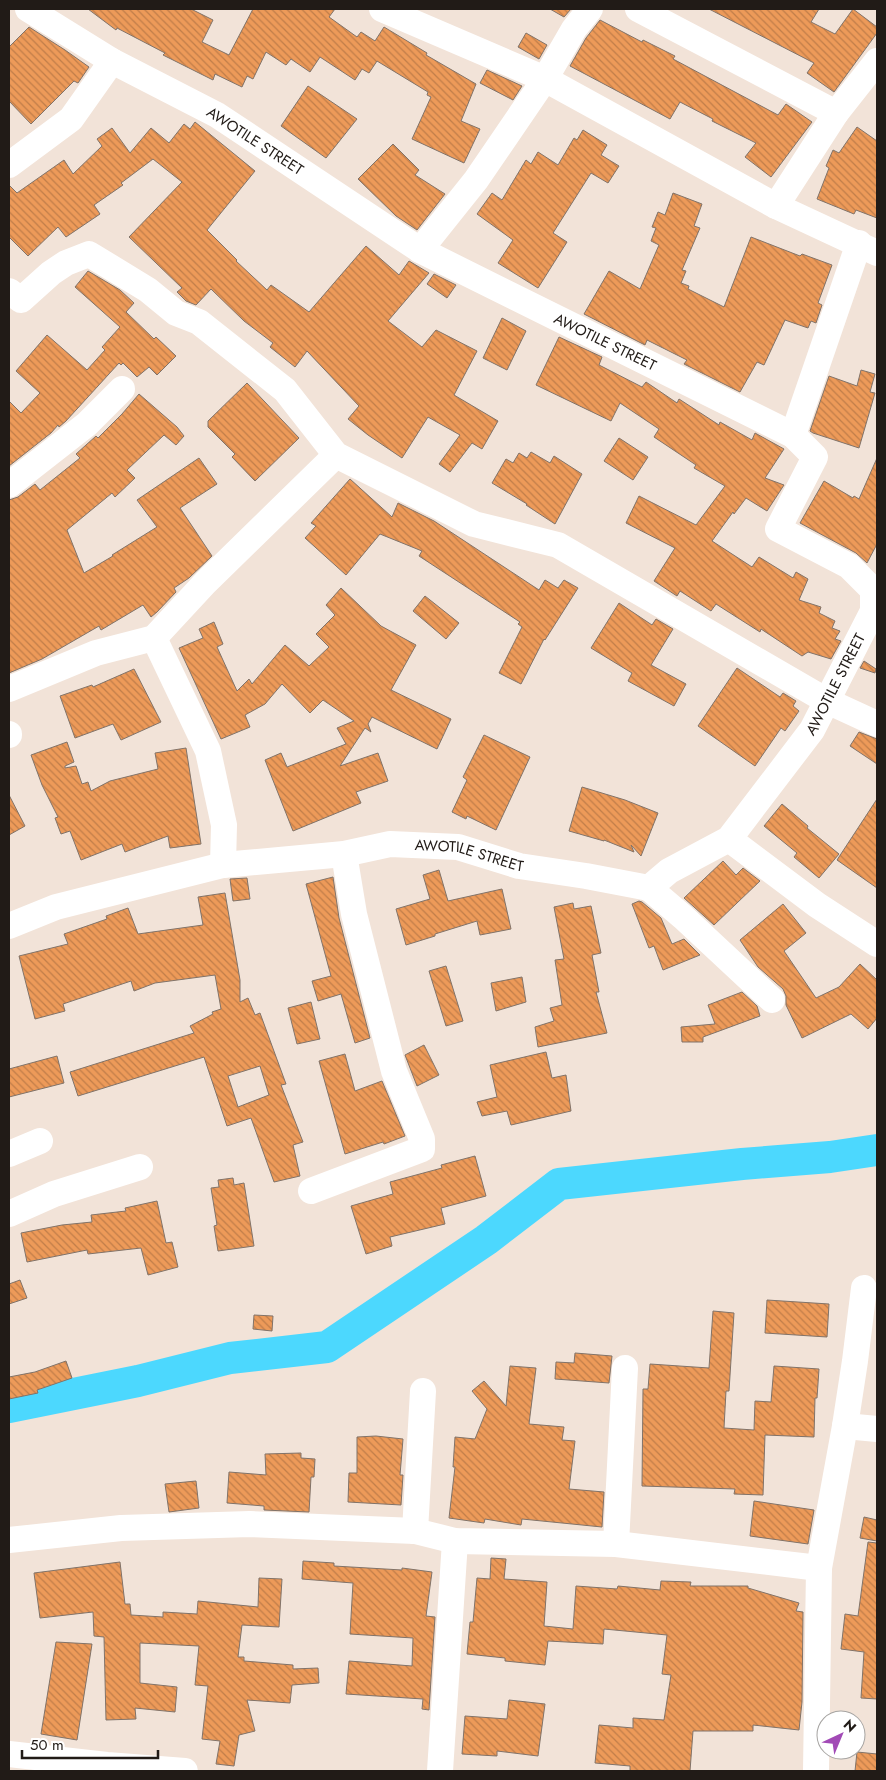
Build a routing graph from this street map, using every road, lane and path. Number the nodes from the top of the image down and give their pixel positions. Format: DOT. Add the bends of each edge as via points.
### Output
graph roads {
  1 [pos="28,9"];
  2 [pos="382,9"];
  3 [pos="590,9"];
  4 [pos="638,9"];
  5 [pos="112,61"];
  6 [pos="877,61"];
  7 [pos="545,79"];
  8 [pos="836,113"];
  9 [pos="9,165"];
  10 [pos="776,206"];
  11 [pos="868,248"];
  12 [pos="420,250"];
  13 [pos="13,302"];
  14 [pos="122,389"];
  15 [pos="793,435"];
  16 [pos="336,455"];
  17 [pos="9,485"];
  18 [pos="875,610"];
  19 [pos="154,638"];
  20 [pos="9,689"];
  21 [pos="827,701"];
  22 [pos="877,724"];
  23 [pos="729,839"];
  24 [pos="344,854"];
  25 [pos="223,865"];
  26 [pos="649,888"];
  27 [pos="9,926"];
  28 [pos="877,944"];
  29 [pos="772,1000"];
  30 [pos="40,1141"];
  31 [pos="9,1154"];
  32 [pos="140,1167"];
  33 [pos="311,1191"];
  34 [pos="9,1214"];
  35 [pos="864,1288"];
  36 [pos="625,1368"];
  37 [pos="423,1391"];
  38 [pos="845,1426"];
  39 [pos="877,1428"];
  40 [pos="415,1531"];
  41 [pos="9,1540"];
  42 [pos="455,1541"];
  43 [pos="616,1544"];
  44 [pos="819,1568"];
  45 [pos="9,1754"];
  46 [pos="107,1768"];
  47 [pos="185,1771"];
  48 [pos="440,1771"];
  49 [pos="816,1771"];
  1 -- 5 [label="street, AWOTILE STREET"];
  2 -- 7 [label="street"];
  3 -- 7 [label="street" via="574,29"];
  4 -- 8 [label="street"];
  5 -- 9 [label="street" via="72,119"];
  5 -- 12 [label="street, AWOTILE STREET" via="217,115"];
  6 -- 8 [label="street"];
  7 -- 10 [label="street"];
  7 -- 12 [label="street" via="476,180"];
  8 -- 10 [label="street"];
  10 -- 11 [label="street"];
  11 -- 15 [label="street"];
  12 -- 15 [label="street, AWOTILE STREET"];
  13 -- 16 [label="street" via="66,263 89,254 148,290 176,313 199,322 285,390"];
  14 -- 17 [label="street" via="87,424"];
  15 -- 18 [label="street, AWOTILE STREET" via="815,457 778,529 849,566 873,590"];
  16 -- 19 [label="street" via="205,583"];
  16 -- 21 [label="street" via="474,524 558,545"];
  18 -- 21 [label="street, AWOTILE STREET"];
  19 -- 20 [label="street" via="96,653"];
  19 -- 25 [label="street" via="208,750 224,825"];
  21 -- 22 [label="street"];
  21 -- 23 [label="street, AWOTILE STREET" via="812,730"];
  23 -- 26 [label="street, AWOTILE STREET" via="669,871"];
  23 -- 28 [label="street" via="816,905"];
  24 -- 25 [label="street, AWOTILE STREET"];
  24 -- 26 [label="street, AWOTILE STREET" via="390,844 458,847 519,866"];
  24 -- 33 [label="street" via="354,914 394,1071 422,1140 422,1149"];
  25 -- 27 [label="street, AWOTILE STREET" via="56,906"];
  26 -- 29 [label="street"];
  30 -- 31 [label="street"];
  32 -- 34 [label="street" via="54,1194"];
  35 -- 38 [label="street"];
  36 -- 43 [label="street"];
  37 -- 40 [label="street"];
  38 -- 39 [label="street"];
  38 -- 44 [label="street"];
  40 -- 41 [label="street" via="250,1524 121,1528"];
  40 -- 42 [label="street"];
  42 -- 43 [label="street"];
  42 -- 48 [label="street"];
  43 -- 44 [label="street"];
  44 -- 49 [label="street"];
  45 -- 46 [label="street"];
  46 -- 47 [label="street"];
}
